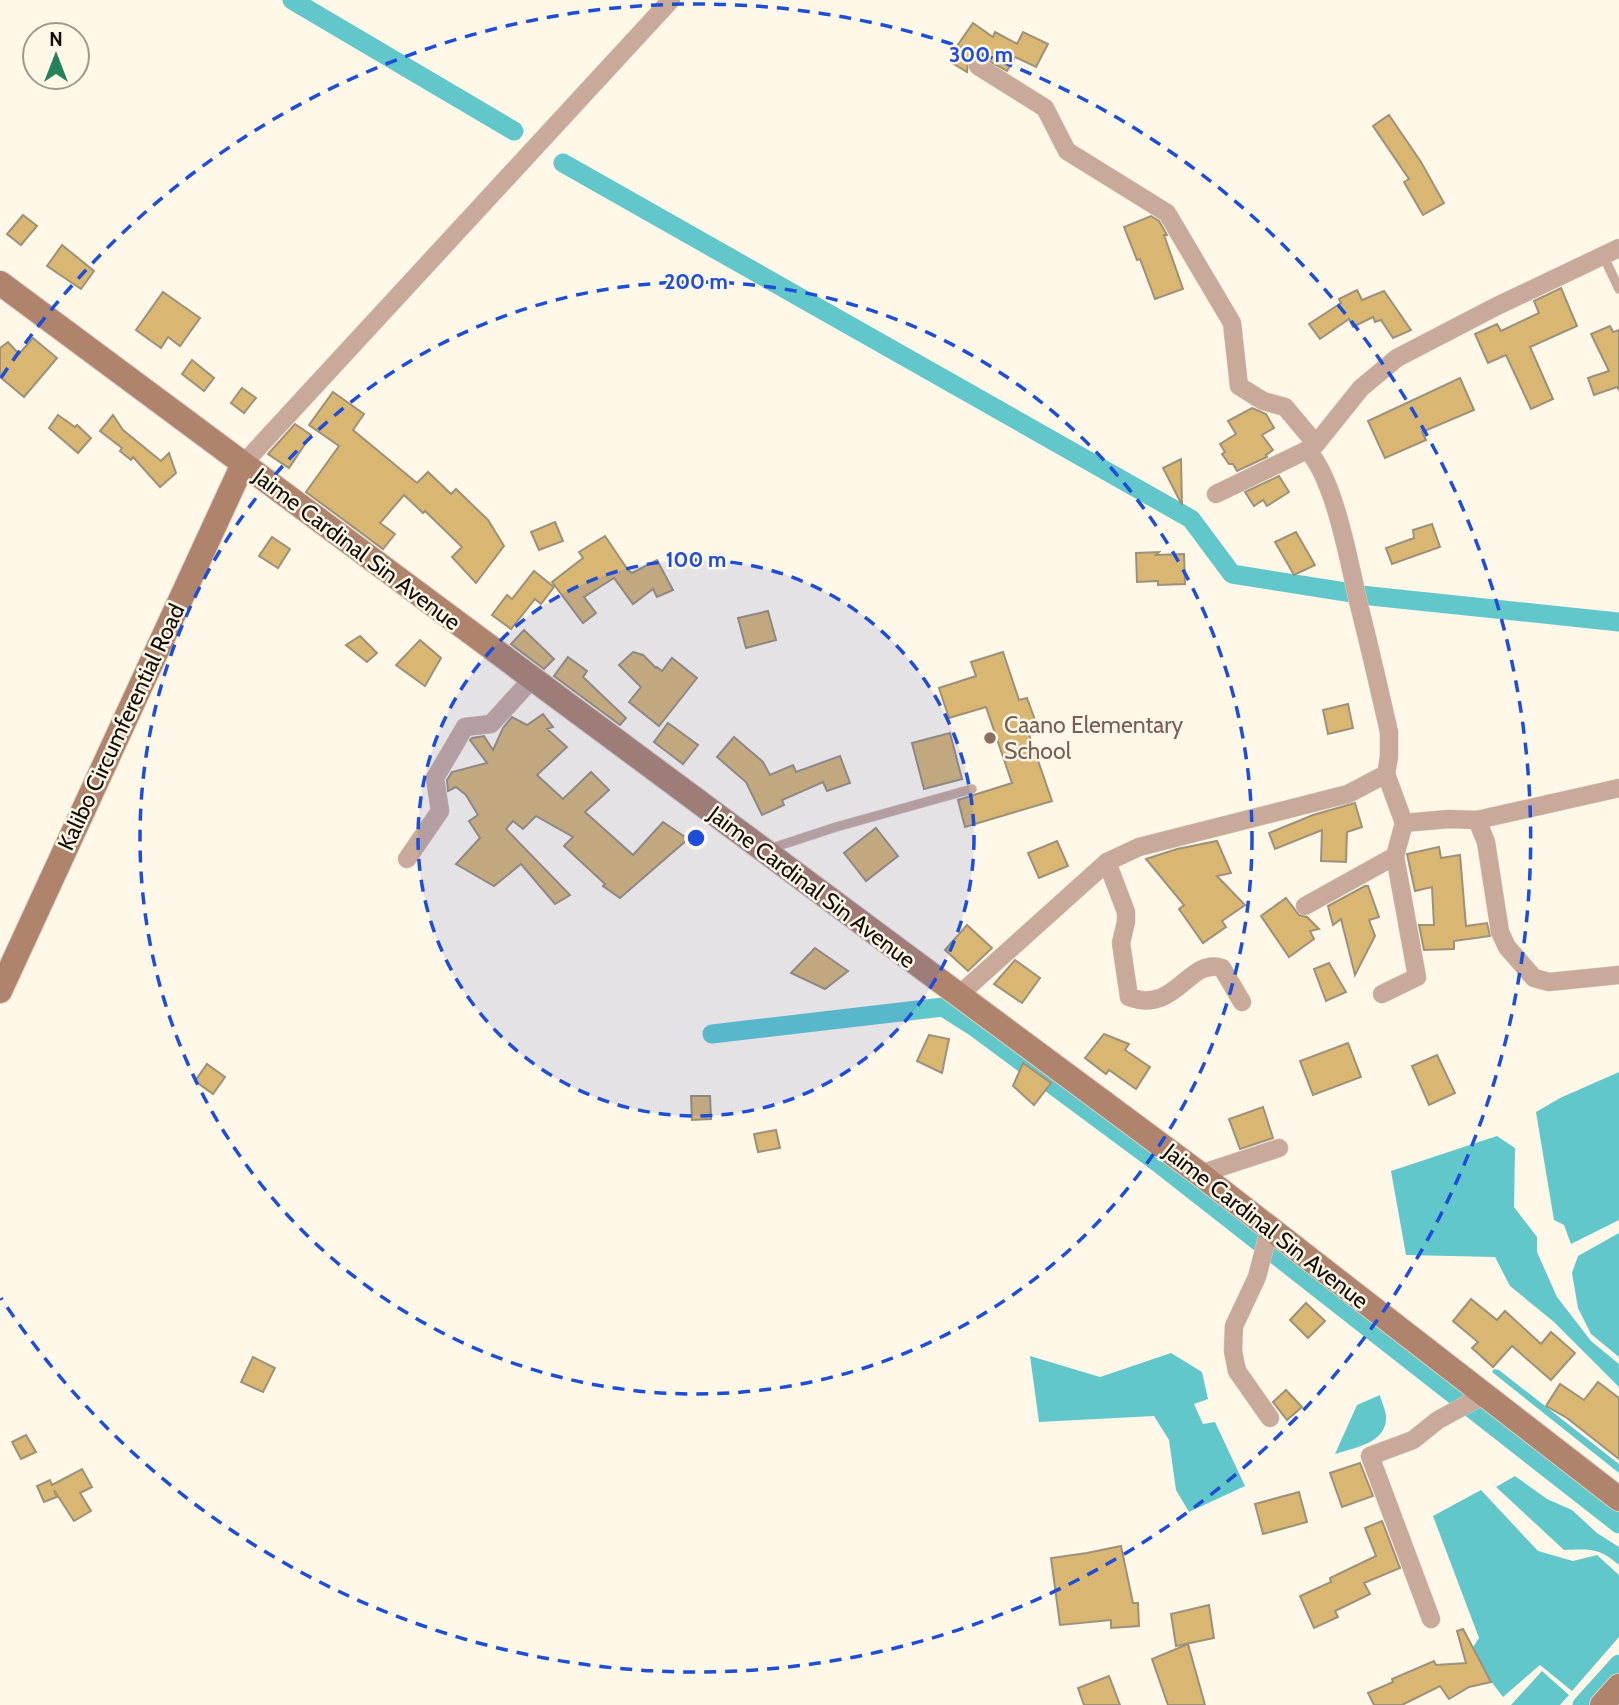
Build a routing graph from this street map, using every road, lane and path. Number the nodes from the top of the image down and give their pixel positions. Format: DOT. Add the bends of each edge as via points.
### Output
graph roads {
  1 [pos="671,0"];
  2 [pos="978,66"];
  3 [pos="1611,252"];
  4 [pos="0,283"];
  5 [pos="1619,289"];
  6 [pos="1311,447"];
  7 [pos="243,464"];
  8 [pos="1216,494"];
  9 [pos="532,679"];
  10 [pos="1386,774"];
  11 [pos="1619,788"];
  12 [pos="972,789"];
  13 [pos="1477,820"];
  14 [pos="1404,822"];
  15 [pos="764,851"];
  16 [pos="1395,856"];
  17 [pos="408,859"];
  18 [pos="1107,862"];
  19 [pos="1305,906"];
  20 [pos="1619,975"];
  21 [pos="0,991"];
  22 [pos="1382,994"];
  23 [pos="959,995"];
  24 [pos="1242,1002"];
  25 [pos="1279,1148"];
  26 [pos="1200,1174"];
  27 [pos="1270,1228"];
  28 [pos="1483,1395"];
  29 [pos="1270,1419"];
  30 [pos="1619,1499"];
  31 [pos="1431,1619"];
  32 [pos="1619,1686"];
  33 [pos="1602,1705"];
  1 -- 7 [label="street"];
  2 -- 6 [label="street" via="1045,108 1067,151 1167,213 1232,323 1239,386 1263,401 1285,407"];
  3 -- 5 [label="lane"];
  3 -- 6 [label="street" via="1397,358 1361,388"];
  4 -- 7 [label="main road, Jaime Cardinal Sin Avenue"];
  6 -- 8 [label="street"];
  6 -- 10 [label="street" via="1327,482 1348,555 1389,732"];
  7 -- 9 [label="main road, Jaime Cardinal Sin Avenue"];
  7 -- 21 [label="main road, Kalibo Circumferential Road"];
  9 -- 15 [label="main road, Jaime Cardinal Sin Avenue"];
  9 -- 17 [label="street" via="491,724 465,727 435,778 440,811"];
  10 -- 14 [label="street"];
  10 -- 18 [label="street" via="1348,794 1139,847"];
  11 -- 13 [label="street"];
  12 -- 15 [label="lane"];
  13 -- 14 [label="street"];
  13 -- 20 [label="street" via="1486,842 1500,932 1534,978 1549,982"];
  14 -- 16 [label="street"];
  15 -- 23 [label="main road, Jaime Cardinal Sin Avenue"];
  16 -- 19 [label="street"];
  16 -- 22 [label="street" via="1417,977"];
  18 -- 23 [label="street"];
  18 -- 24 [label="street" via="1126,912 1121,943 1129,997 1143,1002 1161,999 1213,965 1222,968"];
  23 -- 26 [label="main road, Jaime Cardinal Sin Avenue"];
  25 -- 26 [label="street"];
  26 -- 27 [label="main road, Jaime Cardinal Sin Avenue"];
  27 -- 28 [label="main road, Jaime Cardinal Sin Avenue"];
  27 -- 29 [label="street" via="1257,1277 1234,1326 1233,1351 1237,1371"];
  28 -- 30 [label="main road, Jaime Cardinal Sin Avenue"];
  28 -- 31 [label="street" via="1413,1440 1370,1456"];
  32 -- 33 [label="main road"];
}
